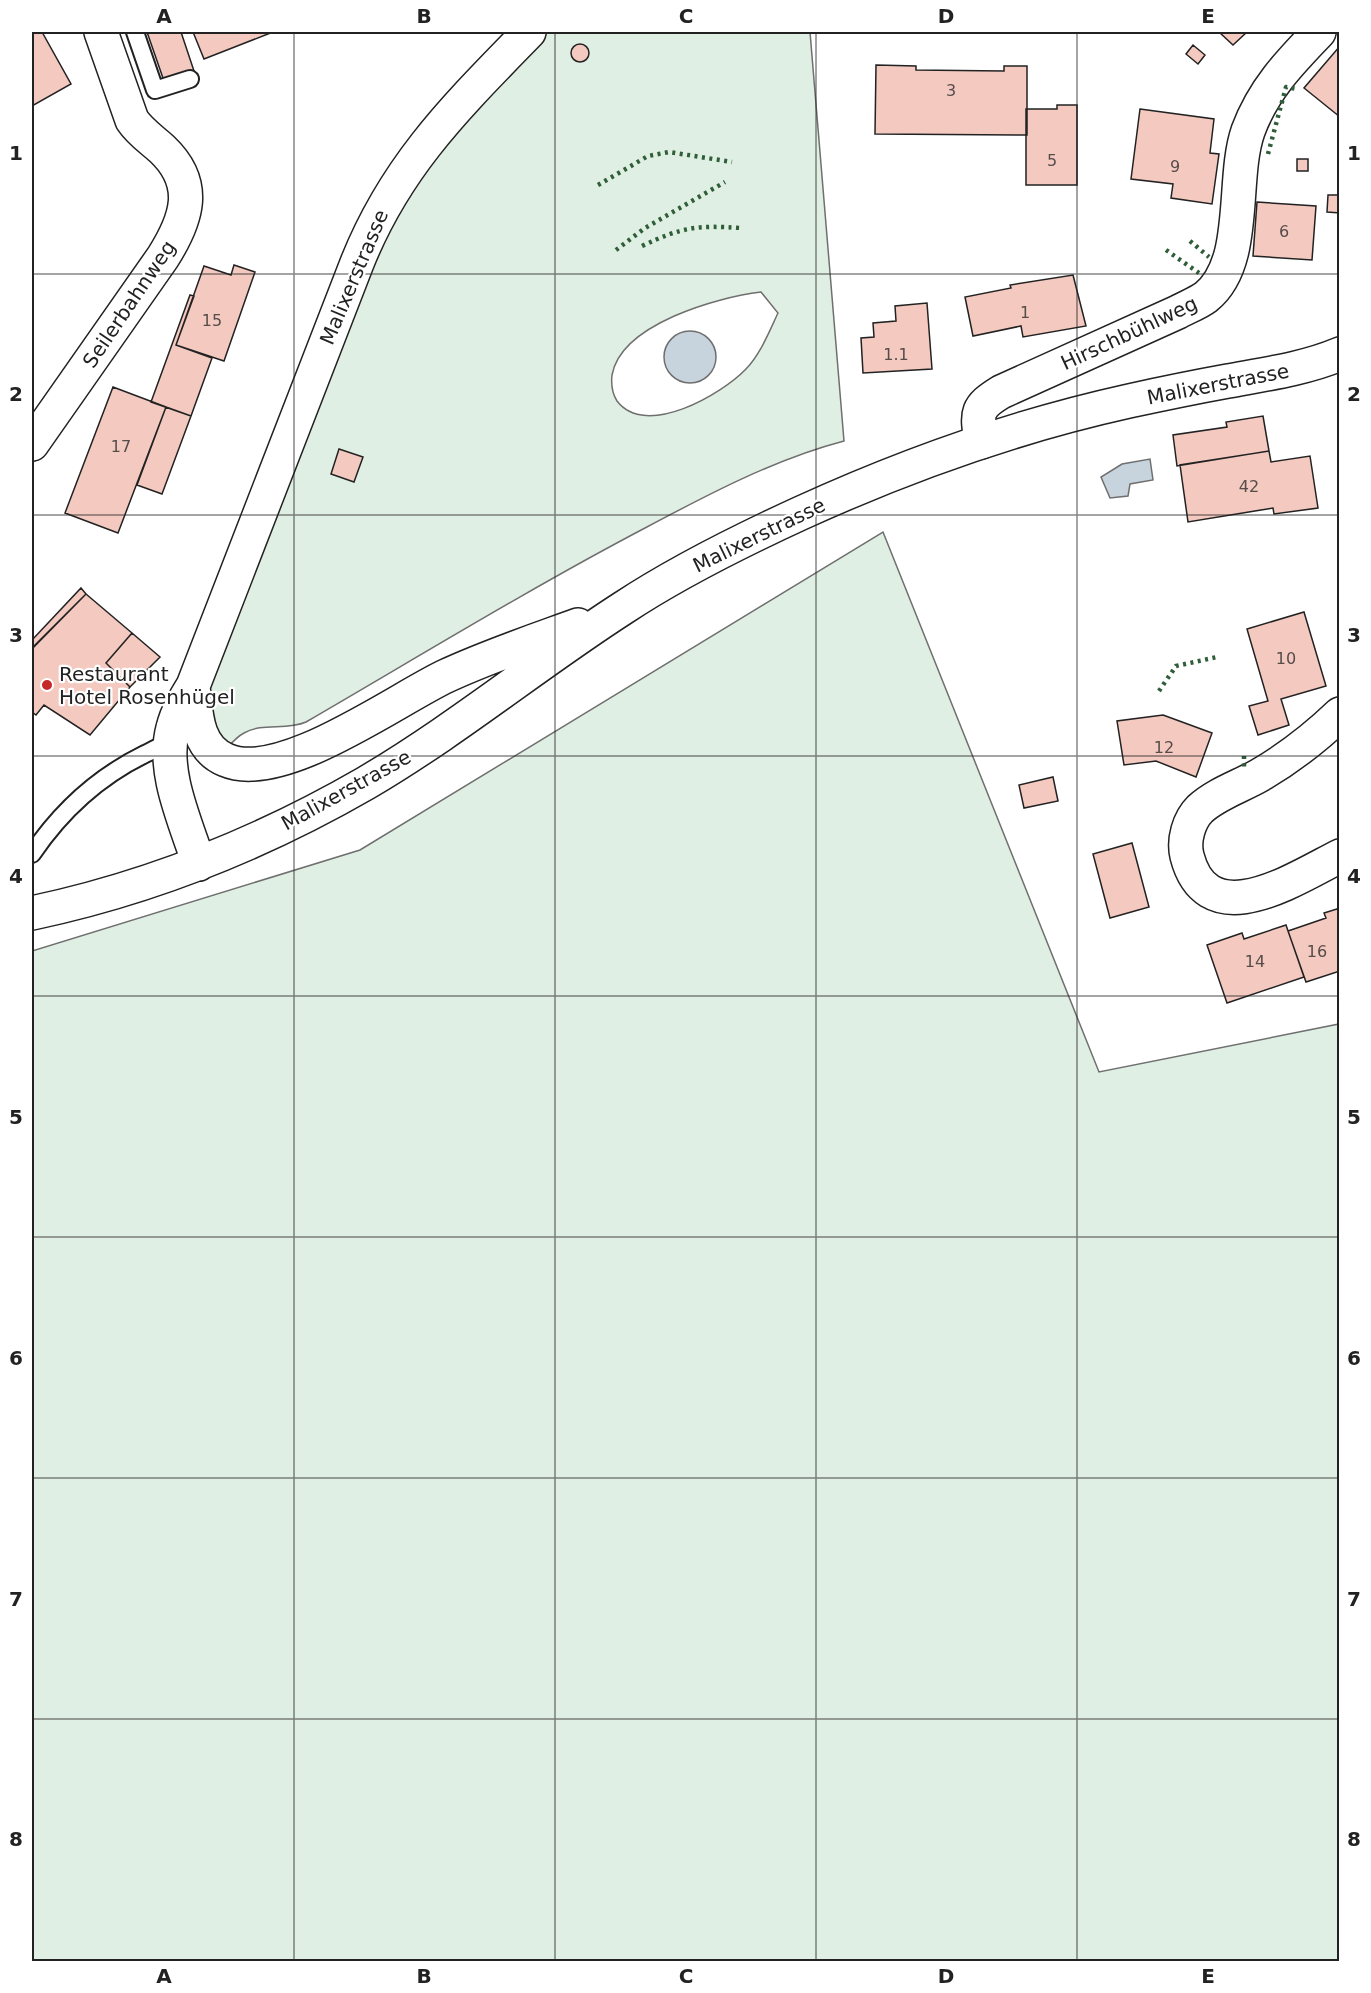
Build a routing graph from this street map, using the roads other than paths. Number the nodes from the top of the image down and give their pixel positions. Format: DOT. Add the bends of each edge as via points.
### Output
graph roads {
  1 [pos="101,32"];
  2 [pos="135,32"];
  3 [pos="529,32"];
  4 [pos="1319,32"];
  5 [pos="190,79"];
  6 [pos="1340,354"];
  7 [pos="981,442"];
  8 [pos="32,444"];
  9 [pos="624,607"];
  10 [pos="193,686"];
  11 [pos="1340,714"];
  12 [pos="202,736"];
  13 [pos="170,742"];
  14 [pos="35,848"];
  15 [pos="1340,856"];
  16 [pos="199,864"];
  17 [pos="32,913"];
  1 -- 8 [label="main road, Seilerbahnweg" via="132,120 180,172 186,191 184,213 163,257"];
  2 -- 5 [label="lane" via="155,90"];
  3 -- 10 [label="main road, Malixerstrasse" via="437,128 381,209"];
  4 -- 7 [label="main road, Hirschbühlweg" via="1274,80 1254,116 1242,151 1234,248 1214,288 1206,297 1178,312 1001,392 983,404 977,416"];
  6 -- 7 [label="main road, Malixerstrasse" via="1299,369 1125,402"];
  7 -- 9 [label="main road, Malixerstrasse" via="852,490 695,566"];
  9 -- 12 [label="main road" via="471,665 420,688 328,740 285,758 248,765 228,761 214,753"];
  9 -- 16 [label="main road, Malixerstrasse" via="368,782"];
  10 -- 12 [label="main road"];
  10 -- 13 [label="main road, Malixerstrasse" via="177,715"];
  11 -- 15 [label="main road" via="1278,764 1199,810 1186,840 1188,860 1198,879 1207,888 1233,898 1272,890"];
  12 -- 13 [label="lane"];
  13 -- 14 [label="lane" via="124,765 91,788 60,816"];
  13 -- 16 [label="main road, Malixerstrasse" via="175,785"];
  16 -- 17 [label="main road"];
}
